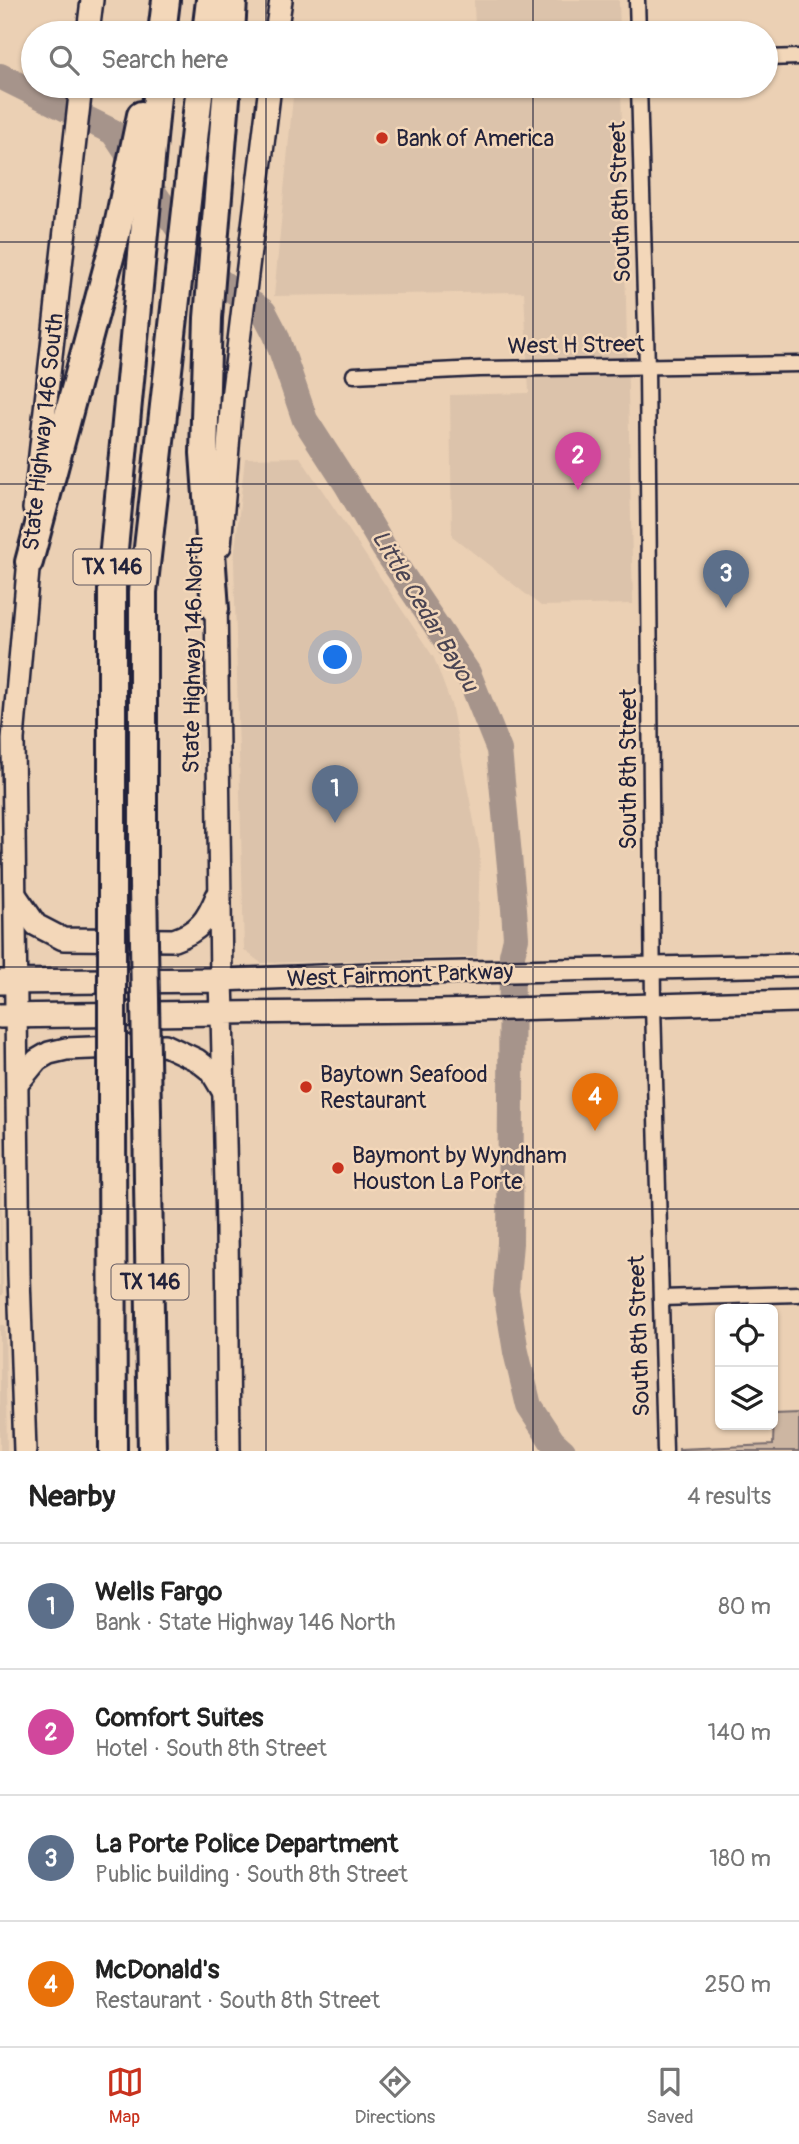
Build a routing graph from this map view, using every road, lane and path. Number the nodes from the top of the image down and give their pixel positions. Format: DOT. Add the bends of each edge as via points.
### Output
graph roads {
  1 [pos="92,0"];
  2 [pos="166,0"];
  3 [pos="210,0"];
  4 [pos="233,0"];
  5 [pos="281,0"];
  6 [pos="637,0"];
  7 [pos="89,21"];
  8 [pos="163,21"];
  9 [pos="207,21"];
  10 [pos="232,21"];
  11 [pos="278,21"];
  12 [pos="638,21"];
  13 [pos="799,57"];
  14 [pos="778,58"];
  15 [pos="79,98"];
  16 [pos="199,98"];
  17 [pos="226,98"];
  18 [pos="269,98"];
  19 [pos="639,98"];
  20 [pos="151,101"];
  21 [pos="799,364"];
  22 [pos="647,367"];
  23 [pos="354,375"];
  24 [pos="29,562"];
  25 [pos="215,609"];
  26 [pos="218,892"];
  27 [pos="16,896"];
  28 [pos="799,965"];
  29 [pos="653,969"];
  30 [pos="441,973"];
  31 [pos="221,980"];
  32 [pos="8,982"];
  33 [pos="799,1001"];
  34 [pos="653,1005"];
  35 [pos="438,1011"];
  36 [pos="222,1013"];
  37 [pos="8,1016"];
  38 [pos="18,1083"];
  39 [pos="225,1093"];
  40 [pos="799,1294"];
  41 [pos="661,1298"];
  42 [pos="25,1451"];
  43 [pos="113,1451"];
  44 [pos="152,1451"];
  45 [pos="229,1451"];
  46 [pos="665,1451"];
  1 -- 7 [label="main road"];
  2 -- 8 [label="highway"];
  3 -- 9 [label="highway"];
  4 -- 10 [label="highway"];
  5 -- 11 [label="main road"];
  6 -- 12 [label="street"];
  13 -- 14 [label="street"];
  15 -- 24 [label="main road, State Highway 146 South"];
  16 -- 44 [label="highway, TX 146, bridge" via="143,592"];
  17 -- 25 [label="highway" via="208,318 204,453"];
  18 -- 25 [label="main road, State Highway 146 North" via="239,332"];
  19 -- 22 [label="street, South 8th Street"];
  20 -- 24 [label="highway"];
  20 -- 43 [label="highway, TX 146, bridge" via="142,252 112,569"];
  21 -- 22 [label="street, West H Street"];
  22 -- 23 [label="street, West H Street"];
  22 -- 29 [label="street, South 8th Street"];
  24 -- 27 [label="main road, State Highway 146 South" via="13,739"];
  25 -- 26 [label="main road, State Highway 146 North"];
  26 -- 27 [label="main road" via="209,917 174,940 63,939 36,925"];
  26 -- 31 [label="main road, State Highway 146 North"];
  27 -- 32 [label="main road, State Highway 146 South"];
  28 -- 29 [label="main road, West Fairmont Parkway"];
  29 -- 30 [label="main road, West Fairmont Parkway"];
  29 -- 34 [label="street, South 8th Street"];
  30 -- 31 [label="main road, West Fairmont Parkway"];
  30 -- 35 [label="main road"];
  31 -- 32 [label="main road, West Fairmont Parkway"];
  31 -- 36 [label="main road"];
  32 -- 37 [label="main road, State Highway 146 South"];
  33 -- 34 [label="main road, West Fairmont Parkway"];
  34 -- 35 [label="main road, West Fairmont Parkway"];
  34 -- 41 [label="street, South 8th Street"];
  35 -- 36 [label="main road, West Fairmont Parkway"];
  36 -- 37 [label="main road, West Fairmont Parkway"];
  36 -- 39 [label="main road"];
  37 -- 38 [label="main road, State Highway 146 South"];
  38 -- 39 [label="main road" via="49,1053 165,1045 211,1071"];
  38 -- 42 [label="main road, State Highway 146 South"];
  39 -- 45 [label="main road"];
  40 -- 41 [label="street"];
  41 -- 46 [label="street, South 8th Street"];
}
